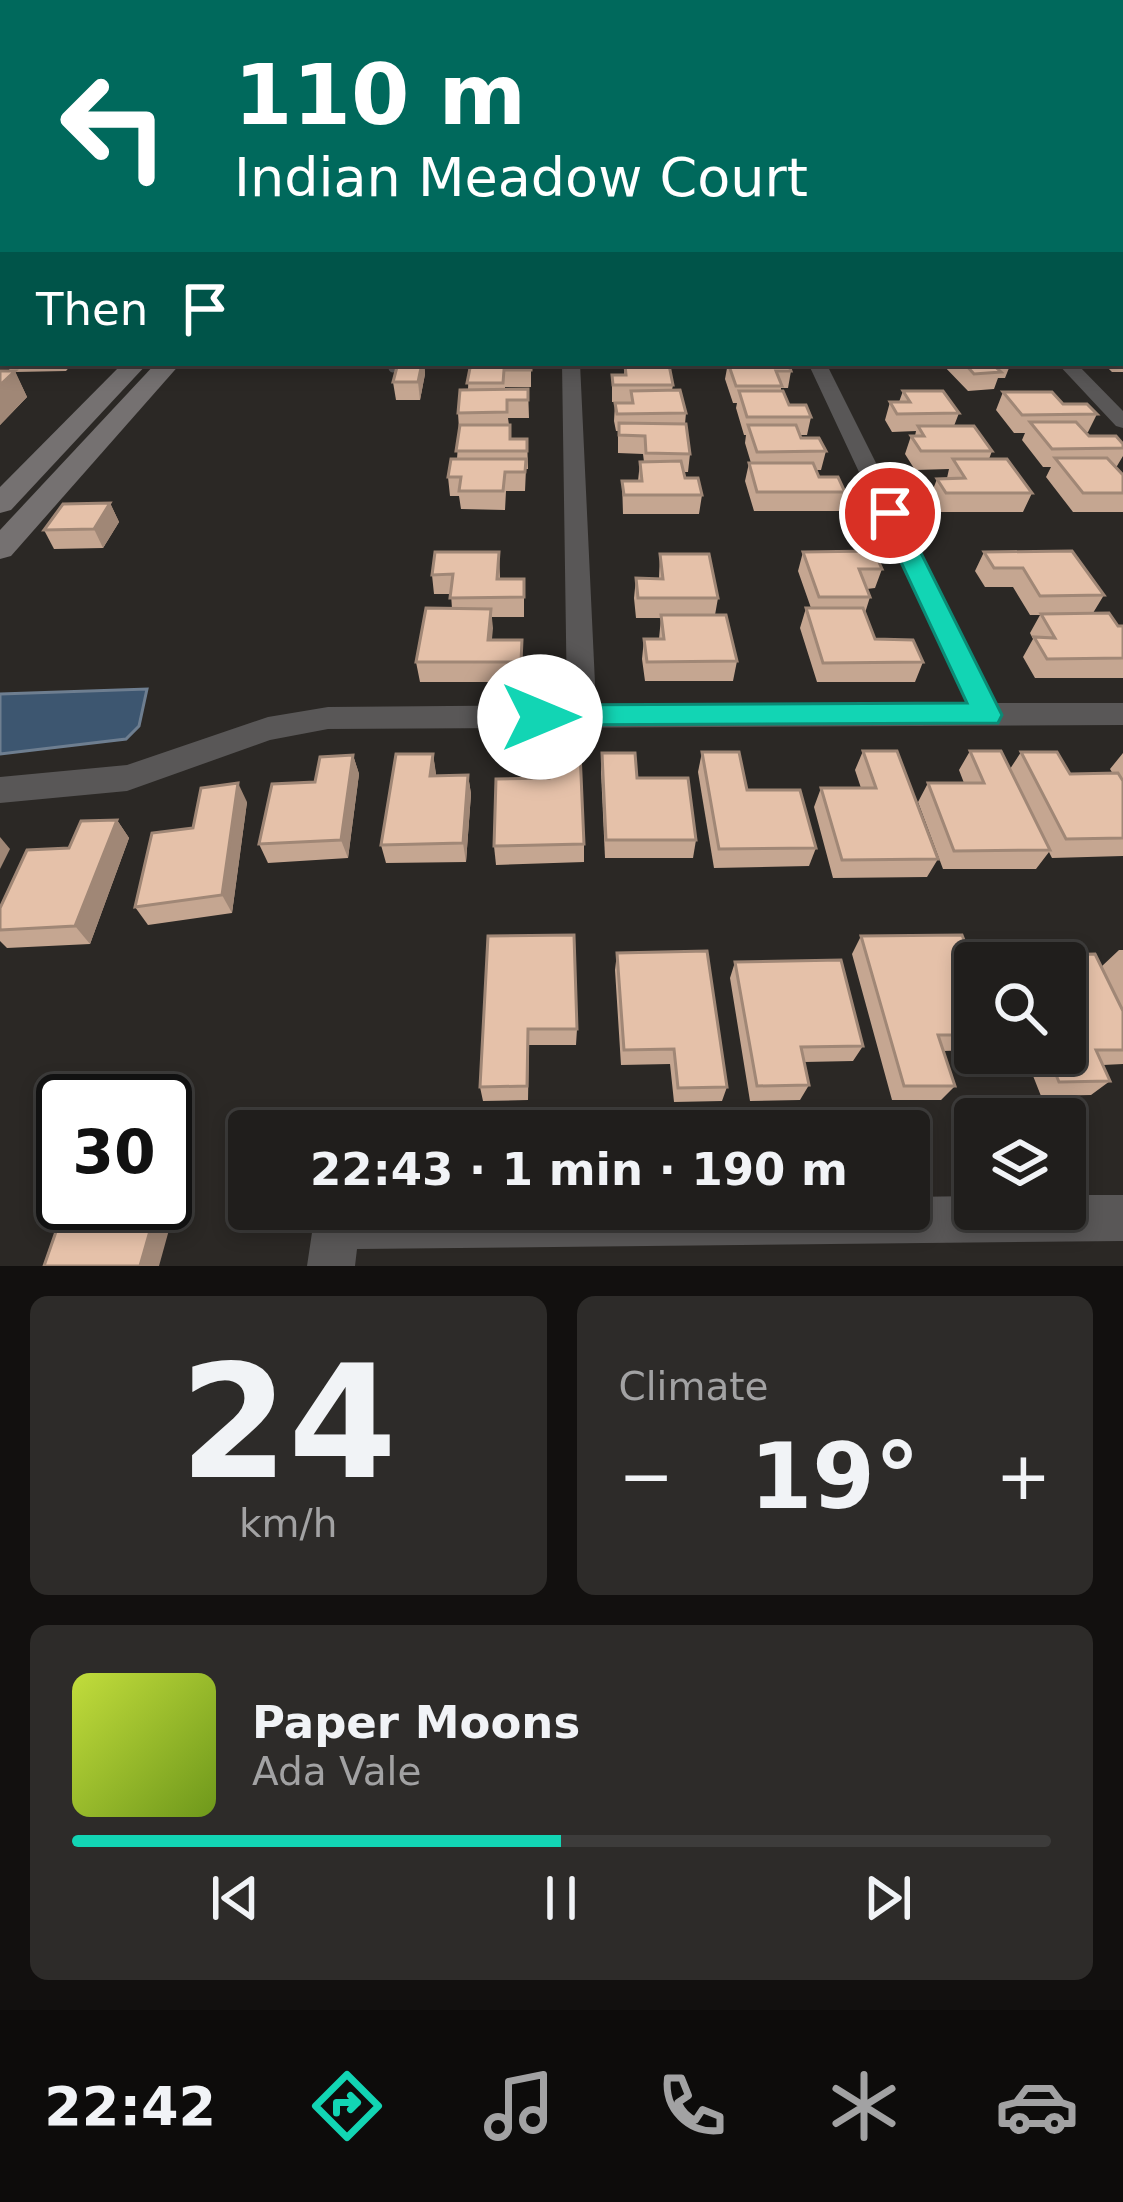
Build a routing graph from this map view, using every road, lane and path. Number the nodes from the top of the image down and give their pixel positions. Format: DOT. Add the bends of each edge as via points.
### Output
graph roads {
  1 [pos="133,366"];
  2 [pos="166,366"];
  3 [pos="571,366"];
  4 [pos="818,366"];
  5 [pos="1069,366"];
  6 [pos="1123,422"];
  7 [pos="0,504"];
  8 [pos="0,549"];
  9 [pos="1123,714"];
  10 [pos="987,715"];
  11 [pos="582,717"];
  12 [pos="0,790"];
  13 [pos="1123,1217"];
  14 [pos="334,1246"];
  1 -- 7 [label="main road"];
  2 -- 8 [label="main road"];
  3 -- 11 [label="street"];
  4 -- 10 [label="street"];
  5 -- 6 [label="street"];
  9 -- 10 [label="street"];
  10 -- 11 [label="street"];
  11 -- 12 [label="street" via="328,718 268,729 127,778"];
  13 -- 14 [label="street"];
}
